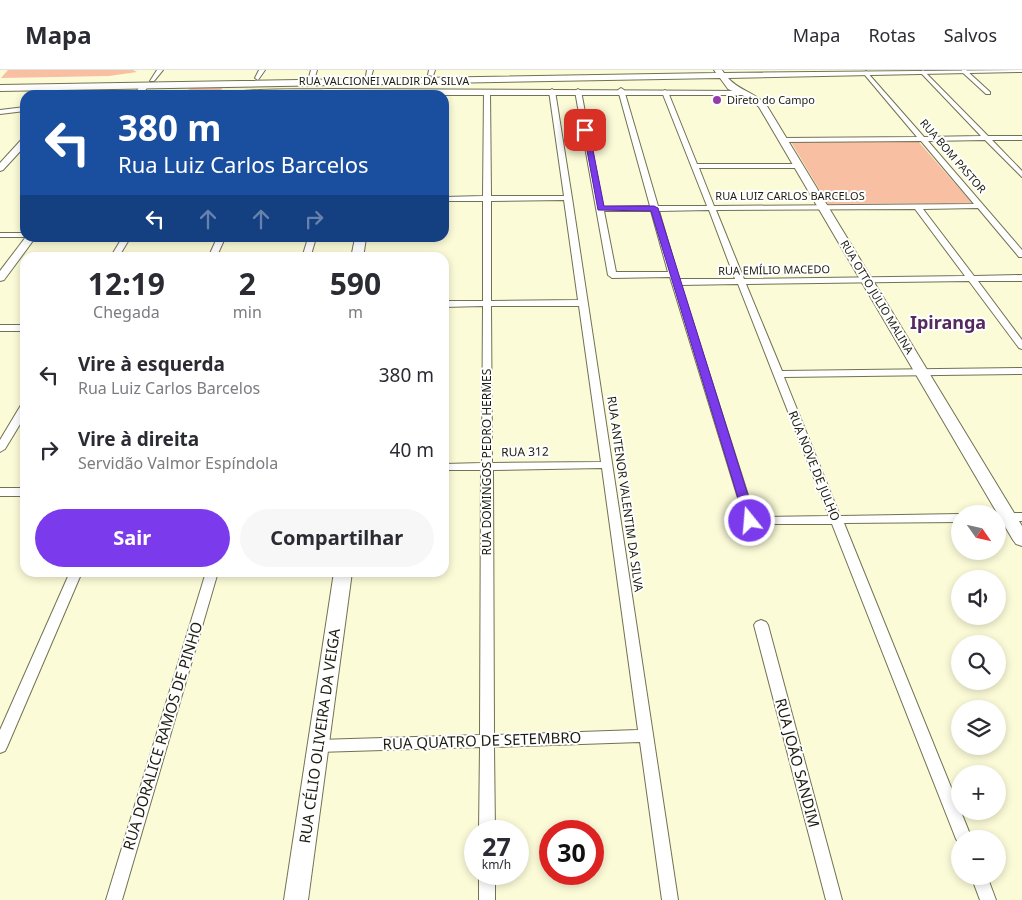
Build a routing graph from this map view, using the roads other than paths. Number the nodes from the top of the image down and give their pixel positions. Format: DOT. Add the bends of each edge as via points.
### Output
graph roads {
  1 [pos="160,70"];
  2 [pos="741,70"];
  3 [pos="1022,70"];
  4 [pos="866,71"];
  5 [pos="964,71"];
  6 [pos="719,72"];
  7 [pos="922,72"];
  8 [pos="547,73"];
  9 [pos="429,75"];
  10 [pos="258,78"];
  11 [pos="516,78"];
  12 [pos="368,80"];
  13 [pos="310,81"];
  14 [pos="341,82"];
  15 [pos="148,83"];
  16 [pos="1,85"];
  17 [pos="142,90"];
  18 [pos="252,90"];
  19 [pos="291,90"];
  20 [pos="401,90"];
  21 [pos="417,90"];
  22 [pos="621,90"];
  23 [pos="552,91"];
  24 [pos="578,91"];
  25 [pos="487,92"];
  26 [pos="665,92"];
  27 [pos="449,93"];
  28 [pos="744,93"];
  29 [pos="988,93"];
  30 [pos="20,110"];
  31 [pos="0,112"];
  32 [pos="922,138"];
  33 [pos="986,138"];
  34 [pos="1022,138"];
  35 [pos="783,140"];
  36 [pos="20,146"];
  37 [pos="695,166"];
  38 [pos="799,166"];
  39 [pos="0,168"];
  40 [pos="1022,175"];
  41 [pos="568,198"];
  42 [pos="449,199"];
  43 [pos="487,199"];
  44 [pos="917,206"];
  45 [pos="980,206"];
  46 [pos="823,207"];
  47 [pos="654,208"];
  48 [pos="711,208"];
  49 [pos="600,209"];
  50 [pos="0,235"];
  51 [pos="20,235"];
  52 [pos="27,242"];
  53 [pos="1022,254"];
  54 [pos="0,278"];
  55 [pos="675,278"];
  56 [pos="1022,278"];
  57 [pos="971,279"];
  58 [pos="867,280"];
  59 [pos="740,281"];
  60 [pos="583,302"];
  61 [pos="487,303"];
  62 [pos="449,304"];
  63 [pos="0,328"];
  64 [pos="20,328"];
  65 [pos="1022,346"];
  66 [pos="1022,371"];
  67 [pos="922,372"];
  68 [pos="777,374"];
  69 [pos="20,415"];
  70 [pos="0,448"];
  71 [pos="607,465"];
  72 [pos="449,467"];
  73 [pos="487,467"];
  74 [pos="0,492"];
  75 [pos="20,492"];
  76 [pos="996,505"];
  77 [pos="1006,517"];
  78 [pos="1022,517"];
  79 [pos="951,518"];
  80 [pos="836,520"];
  81 [pos="1006,521"];
  82 [pos="1022,540"];
  83 [pos="74,577"];
  84 [pos="211,577"];
  85 [pos="342,577"];
  86 [pos="761,625"];
  87 [pos="646,736"];
  88 [pos="487,740"];
  89 [pos="0,746"];
  90 [pos="318,746"];
  91 [pos="487,820"];
  92 [pos="960,830"];
  93 [pos="487,885"];
  94 [pos="982,885"];
  95 [pos="114,900"];
  96 [pos="296,900"];
  97 [pos="487,900"];
  98 [pos="670,900"];
  99 [pos="834,900"];
  100 [pos="988,900"];
  1 -- 15 [label="street"];
  2 -- 6 [label="main road"];
  3 -- 5 [label="main road"];
  4 -- 6 [label="main road"];
  4 -- 7 [label="main road"];
  4 -- 32 [label="street, RUA BOM PASTOR"];
  5 -- 7 [label="main road"];
  5 -- 29 [label="street"];
  6 -- 8 [label="main road"];
  6 -- 11 [label="main road"];
  6 -- 28 [label="main road, RUA OTTO JÚLIO MALINA" via="731,87"];
  7 -- 33 [label="street"];
  8 -- 9 [label="main road"];
  8 -- 11 [label="main road" via="551,76"];
  9 -- 11 [label="main road"];
  9 -- 12 [label="main road"];
  9 -- 14 [label="main road"];
  9 -- 21 [label="main road"];
  10 -- 13 [label="main road"];
  10 -- 14 [label="main road"];
  10 -- 15 [label="main road"];
  10 -- 18 [label="street"];
  12 -- 13 [label="main road"];
  12 -- 13 [label="street, RUA VALCIONEI VALDIR DA SILVA"];
  12 -- 14 [label="main road" via="333,80"];
  12 -- 20 [label="street, RUA VALCIONEI VALDIR DA SILVA"];
  13 -- 19 [label="street, RUA VALCIONEI VALDIR DA SILVA"];
  15 -- 16 [label="main road"];
  15 -- 17 [label="street"];
  22 -- 24 [label="street, RUA VALCIONEI VALDIR DA SILVA"];
  22 -- 26 [label="street, RUA VALCIONEI VALDIR DA SILVA"];
  22 -- 47 [label="street"];
  23 -- 24 [label="street, RUA VALCIONEI VALDIR DA SILVA"];
  23 -- 25 [label="street, RUA VALCIONEI VALDIR DA SILVA"];
  23 -- 41 [label="street, RUA ANTENOR VALENTIM DA SILVA"];
  24 -- 49 [label="street"];
  25 -- 27 [label="street, RUA VALCIONEI VALDIR DA SILVA"];
  25 -- 43 [label="street, RUA DOMINGOS PEDRO HERMES"];
  26 -- 28 [label="street, RUA VALCIONEI VALDIR DA SILVA"];
  26 -- 37 [label="street, RUA NOVE DE JULHO"];
  28 -- 35 [label="main road, RUA OTTO JÚLIO MALINA" via="761,103"];
  30 -- 31 [label="street"];
  32 -- 33 [label="street"];
  32 -- 35 [label="street"];
  32 -- 45 [label="street, RUA BOM PASTOR"];
  33 -- 34 [label="street"];
  33 -- 40 [label="street"];
  35 -- 38 [label="main road, RUA OTTO JÚLIO MALINA"];
  36 -- 39 [label="street"];
  37 -- 38 [label="street"];
  37 -- 48 [label="street, RUA NOVE DE JULHO"];
  38 -- 46 [label="main road, RUA OTTO JÚLIO MALINA"];
  41 -- 43 [label="street"];
  41 -- 60 [label="street, RUA ANTENOR VALENTIM DA SILVA"];
  42 -- 43 [label="street"];
  43 -- 61 [label="street, RUA DOMINGOS PEDRO HERMES"];
  44 -- 45 [label="street, RUA LUIZ CARLOS BARCELOS"];
  44 -- 46 [label="street, RUA LUIZ CARLOS BARCELOS"];
  44 -- 57 [label="street"];
  45 -- 53 [label="street, RUA BOM PASTOR"];
  46 -- 48 [label="street, RUA LUIZ CARLOS BARCELOS"];
  46 -- 58 [label="main road, RUA OTTO JÚLIO MALINA"];
  47 -- 48 [label="street, RUA LUIZ CARLOS BARCELOS"];
  47 -- 49 [label="street, RUA LUIZ CARLOS BARCELOS"];
  47 -- 55 [label="street"];
  48 -- 59 [label="street, RUA NOVE DE JULHO"];
  49 -- 55 [label="street, RUA EMÍLIO MACEDO" via="612,275"];
  50 -- 51 [label="street"];
  52 -- 54 [label="street"];
  55 -- 59 [label="street, RUA EMÍLIO MACEDO"];
  55 -- 80 [label="street" via="750,521"];
  56 -- 57 [label="street, RUA EMÍLIO MACEDO"];
  57 -- 58 [label="street, RUA EMÍLIO MACEDO"];
  57 -- 65 [label="street"];
  58 -- 59 [label="street, RUA EMÍLIO MACEDO"];
  58 -- 67 [label="main road, RUA OTTO JÚLIO MALINA"];
  59 -- 68 [label="street, RUA NOVE DE JULHO"];
  60 -- 61 [label="street"];
  60 -- 71 [label="street, RUA ANTENOR VALENTIM DA SILVA"];
  61 -- 62 [label="street"];
  61 -- 73 [label="street, RUA DOMINGOS PEDRO HERMES"];
  63 -- 64 [label="street"];
  66 -- 67 [label="street"];
  67 -- 68 [label="street"];
  67 -- 76 [label="main road, RUA OTTO JÚLIO MALINA"];
  68 -- 80 [label="street, RUA NOVE DE JULHO"];
  69 -- 70 [label="street"];
  71 -- 73 [label="street, RUA 312"];
  71 -- 87 [label="street, RUA ANTENOR VALENTIM DA SILVA"];
  72 -- 73 [label="street, RUA 312"];
  73 -- 88 [label="street, RUA DOMINGOS PEDRO HERMES"];
  74 -- 75 [label="street"];
  77 -- 78 [label="street"];
  79 -- 80 [label="street"];
  80 -- 92 [label="street, RUA NOVE DE JULHO"];
  81 -- 82 [label="main road, RUA OTTO JÚLIO MALINA"];
  83 -- 89 [label="street"];
  84 -- 95 [label="street, RUA DORALICE RAMOS DE PINHO"];
  85 -- 90 [label="main road, RUA CÉLIO OLIVEIRA DA VEIGA"];
  86 -- 99 [label="street, RUA JOÃO SANDIM"];
  87 -- 88 [label="street, RUA QUATRO DE SETEMBRO"];
  87 -- 98 [label="street, RUA ANTENOR VALENTIM DA SILVA"];
  88 -- 90 [label="street, RUA QUATRO DE SETEMBRO"];
  88 -- 91 [label="street, RUA DOMINGOS PEDRO HERMES"];
  90 -- 96 [label="main road, RUA CÉLIO OLIVEIRA DA VEIGA"];
  93 -- 97 [label="street"];
  94 -- 100 [label="street"];
}
